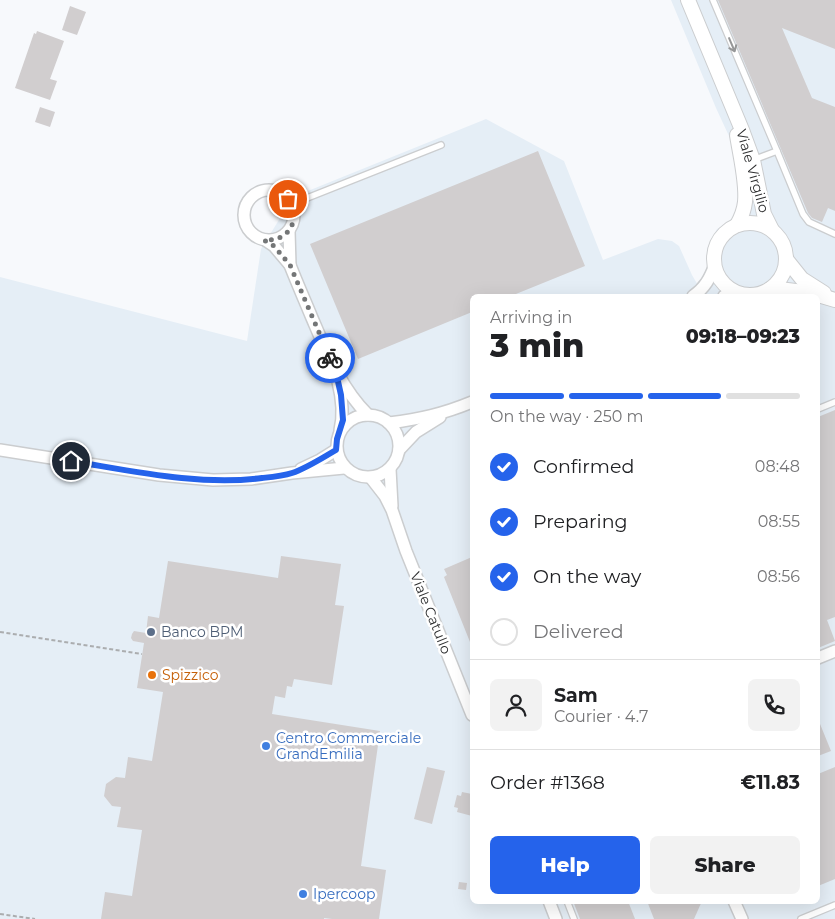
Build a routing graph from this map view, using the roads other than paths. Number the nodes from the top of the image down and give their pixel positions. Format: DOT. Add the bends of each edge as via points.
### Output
graph roads {
  1 [pos="688,0"];
  2 [pos="713,0"];
  3 [pos="734,112"];
  4 [pos="441,145"];
  5 [pos="777,151"];
  6 [pos="753,160"];
  7 [pos="292,204"];
  8 [pos="737,225"];
  9 [pos="772,230"];
  10 [pos="289,231"];
  11 [pos="835,234"];
  12 [pos="264,240"];
  13 [pos="786,258"];
  14 [pos="290,265"];
  15 [pos="715,265"];
  16 [pos="770,289"];
  17 [pos="697,294"];
  18 [pos="729,294"];
  19 [pos="813,294"];
  20 [pos="820,296"];
  21 [pos="835,300"];
  22 [pos="335,368"];
  23 [pos="835,402"];
  24 [pos="470,403"];
  25 [pos="820,408"];
  26 [pos="452,410"];
  27 [pos="368,415"];
  28 [pos="389,423"];
  29 [pos="340,430"];
  30 [pos="0,450"];
  31 [pos="336,450"];
  32 [pos="399,450"];
  33 [pos="344,468"];
  34 [pos="390,469"];
  35 [pos="292,473"];
  36 [pos="371,478"];
  37 [pos="392,510"];
  38 [pos="835,651"];
  39 [pos="820,657"];
  40 [pos="470,710"];
  41 [pos="550,904"];
  42 [pos="567,904"];
  43 [pos="735,904"];
  44 [pos="835,905"];
  45 [pos="556,919"];
  46 [pos="574,919"];
  47 [pos="742,919"];
  48 [pos="801,919"];
  1 -- 3 [label="street, Viale Virgilio"];
  2 -- 5 [label="lane, one-way"];
  3 -- 6 [label="street, Viale Virgilio"];
  3 -- 8 [label="street, Viale Virgilio" via="745,188 745,202"];
  4 -- 7 [label="lane"];
  5 -- 6 [label="lane"];
  5 -- 11 [label="lane" via="803,214 809,222"];
  6 -- 9 [label="street, Viale Virgilio" via="762,208"];
  7 -- 10 [label="street" via="295,215"];
  7 -- 12 [label="street" via="284,194 272,190 259,192 249,200 244,211 246,224 253,234"];
  8 -- 9 [label="street" via="755,223"];
  8 -- 15 [label="street" via="719,241"];
  9 -- 13 [label="street" via="782,242"];
  10 -- 12 [label="street" via="278,239"];
  10 -- 14 [label="street"];
  12 -- 14 [label="street" via="274,246"];
  13 -- 16 [label="street" via="782,276"];
  13 -- 21 [label="street" via="802,279"];
  14 -- 22 [label="street"];
  15 -- 17 [label="street" via="706,284"];
  15 -- 18 [label="street" via="721,280 728,286"];
  16 -- 18 [label="street" via="762,293"];
  16 -- 19 [label="street"];
  20 -- 21 [label="street"];
  22 -- 27 [label="street" via="352,397"];
  22 -- 29 [label="street" via="341,395 343,420"];
  23 -- 25 [label="lane"];
  24 -- 26 [label="street"];
  26 -- 28 [label="street"];
  26 -- 32 [label="street" via="416,432"];
  27 -- 28 [label="street" via="383,418"];
  27 -- 29 [label="street" via="352,419"];
  28 -- 32 [label="street" via="399,440"];
  29 -- 31 [label="street"];
  30 -- 35 [label="street" via="159,475 213,480"];
  31 -- 33 [label="street"];
  31 -- 35 [label="street"];
  32 -- 34 [label="street"];
  33 -- 35 [label="street"];
  33 -- 36 [label="street" via="352,474"];
  34 -- 36 [label="street"];
  34 -- 37 [label="street, Viale Catullo"];
  36 -- 37 [label="street, Viale Catullo"];
  37 -- 40 [label="street, Viale Catullo"];
  38 -- 39 [label="street"];
  41 -- 45 [label="street"];
  42 -- 46 [label="lane"];
  43 -- 47 [label="street"];
  44 -- 48 [label="lane"];
}
